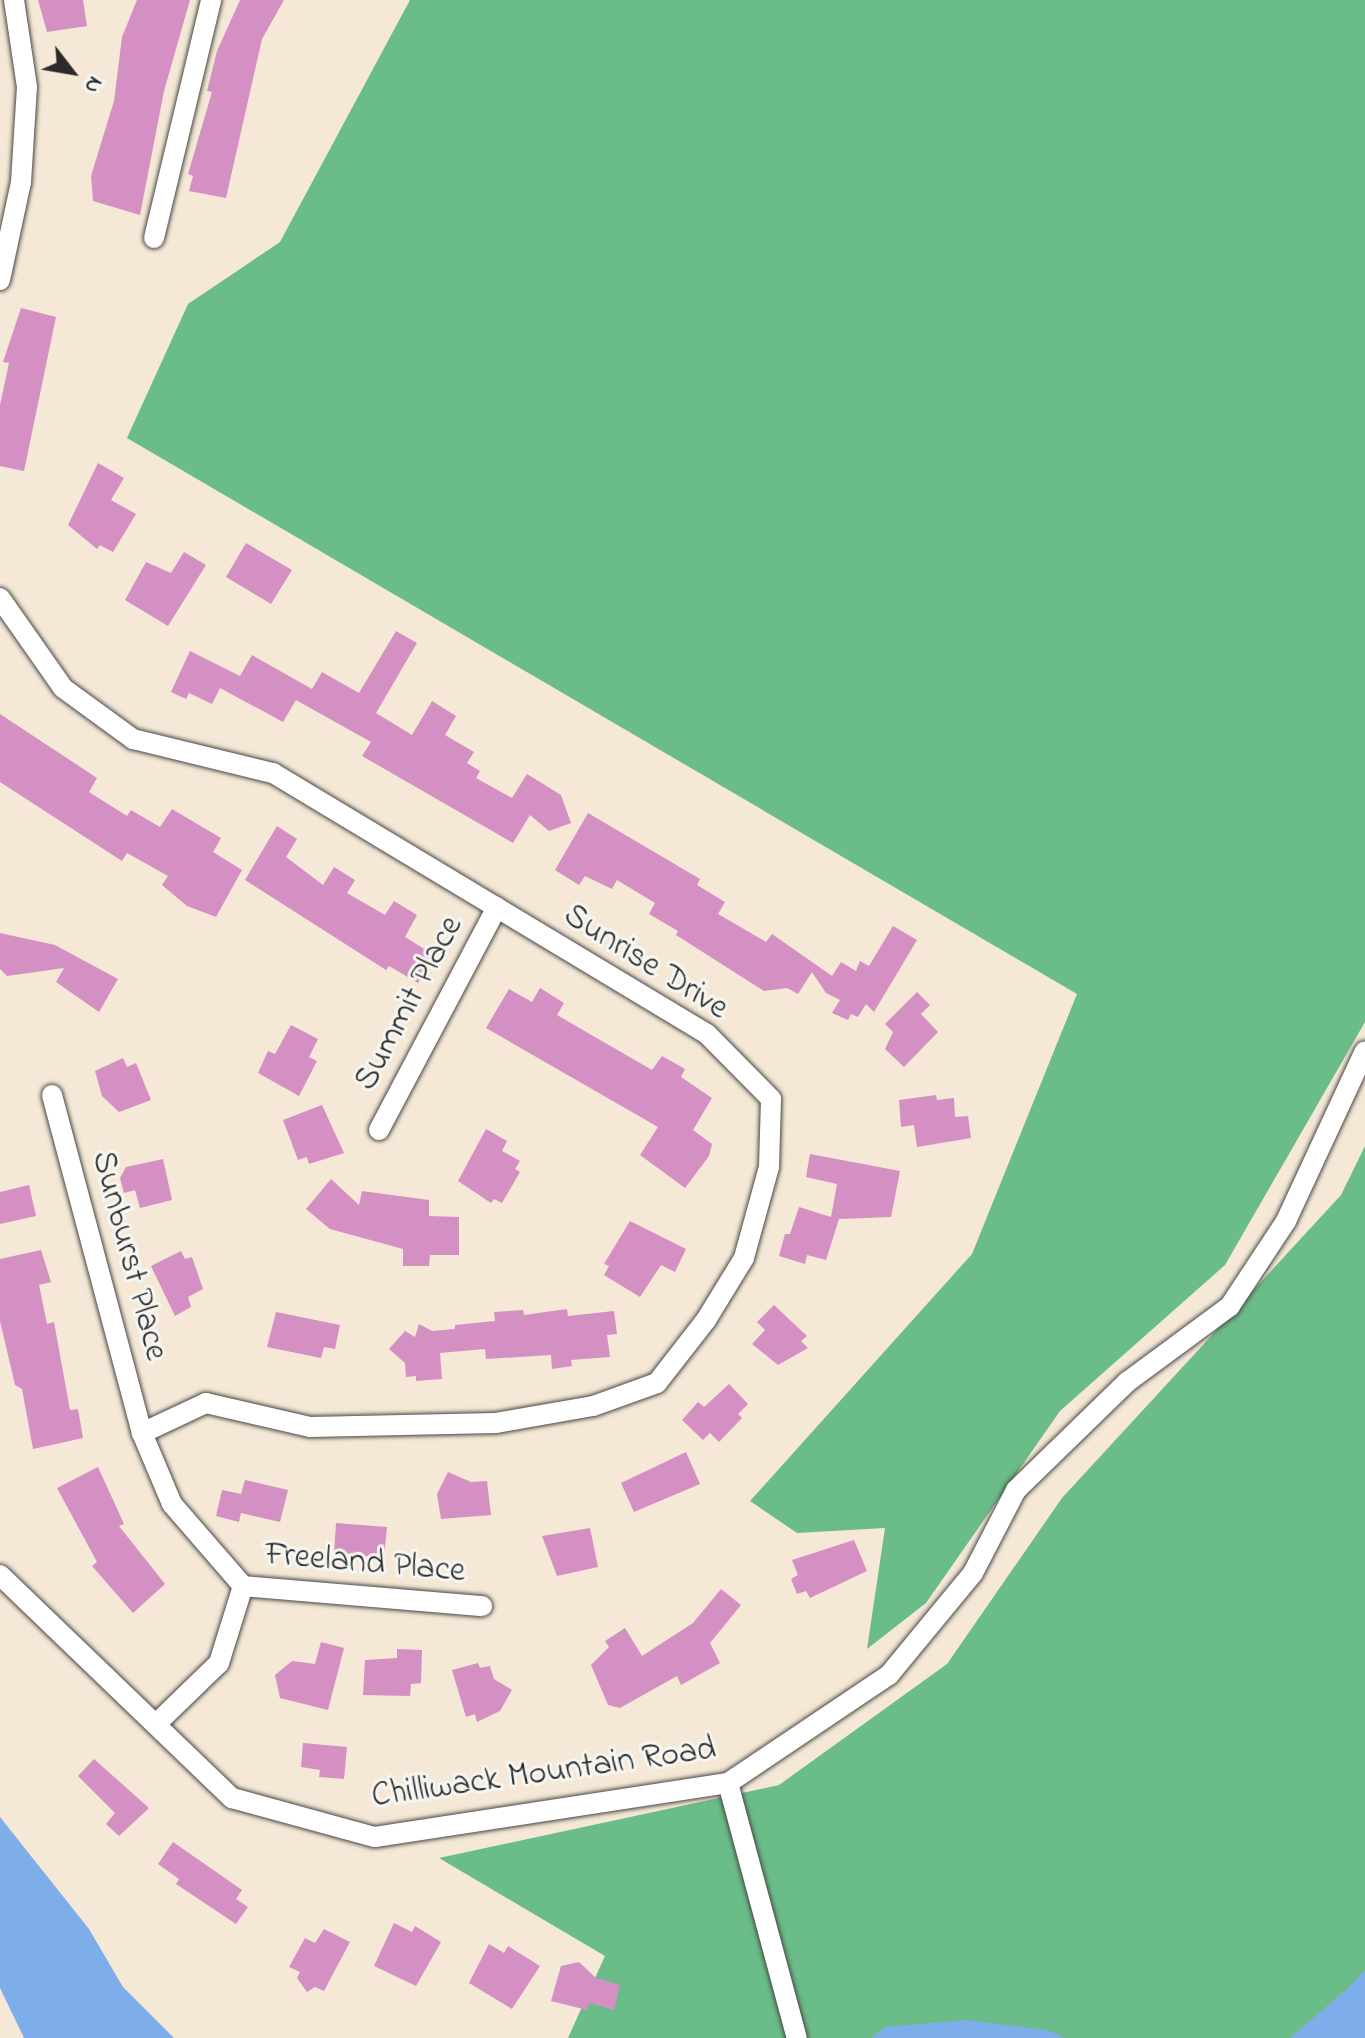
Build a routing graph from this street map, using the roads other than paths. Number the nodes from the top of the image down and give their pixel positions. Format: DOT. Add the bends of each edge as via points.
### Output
graph roads {
  1 [pos="14,0"];
  2 [pos="211,0"];
  3 [pos="154,238"];
  4 [pos="0,280"];
  5 [pos="0,598"];
  6 [pos="497,907"];
  7 [pos="1365,1051"];
  8 [pos="52,1095"];
  9 [pos="379,1130"];
  10 [pos="142,1433"];
  11 [pos="0,1575"];
  12 [pos="243,1586"];
  13 [pos="482,1606"];
  14 [pos="156,1724"];
  15 [pos="728,1783"];
  16 [pos="797,2038"];
  1 -- 4 [label="street" via="27,87 21,182"];
  2 -- 3 [label="street"];
  5 -- 6 [label="street, Sunrise Drive" via="63,688 133,739 273,773"];
  6 -- 9 [label="street, Summit Place"];
  6 -- 10 [label="street, Sunrise Drive" via="707,1034 771,1099 769,1167 744,1258 706,1320 657,1383 593,1406 496,1423 310,1427 206,1403"];
  7 -- 15 [label="street, Chilliwack Mountain Road" via="1286,1221 1230,1306 1127,1382 1016,1490 973,1573 889,1675"];
  8 -- 10 [label="street, Sunburst Place"];
  10 -- 12 [label="street" via="172,1504"];
  11 -- 14 [label="street, Chilliwack Mountain Road"];
  12 -- 13 [label="street, Freeland Place"];
  12 -- 14 [label="street" via="219,1663"];
  14 -- 15 [label="street, Chilliwack Mountain Road" via="232,1798 375,1837"];
  15 -- 16 [label="street"];
}
